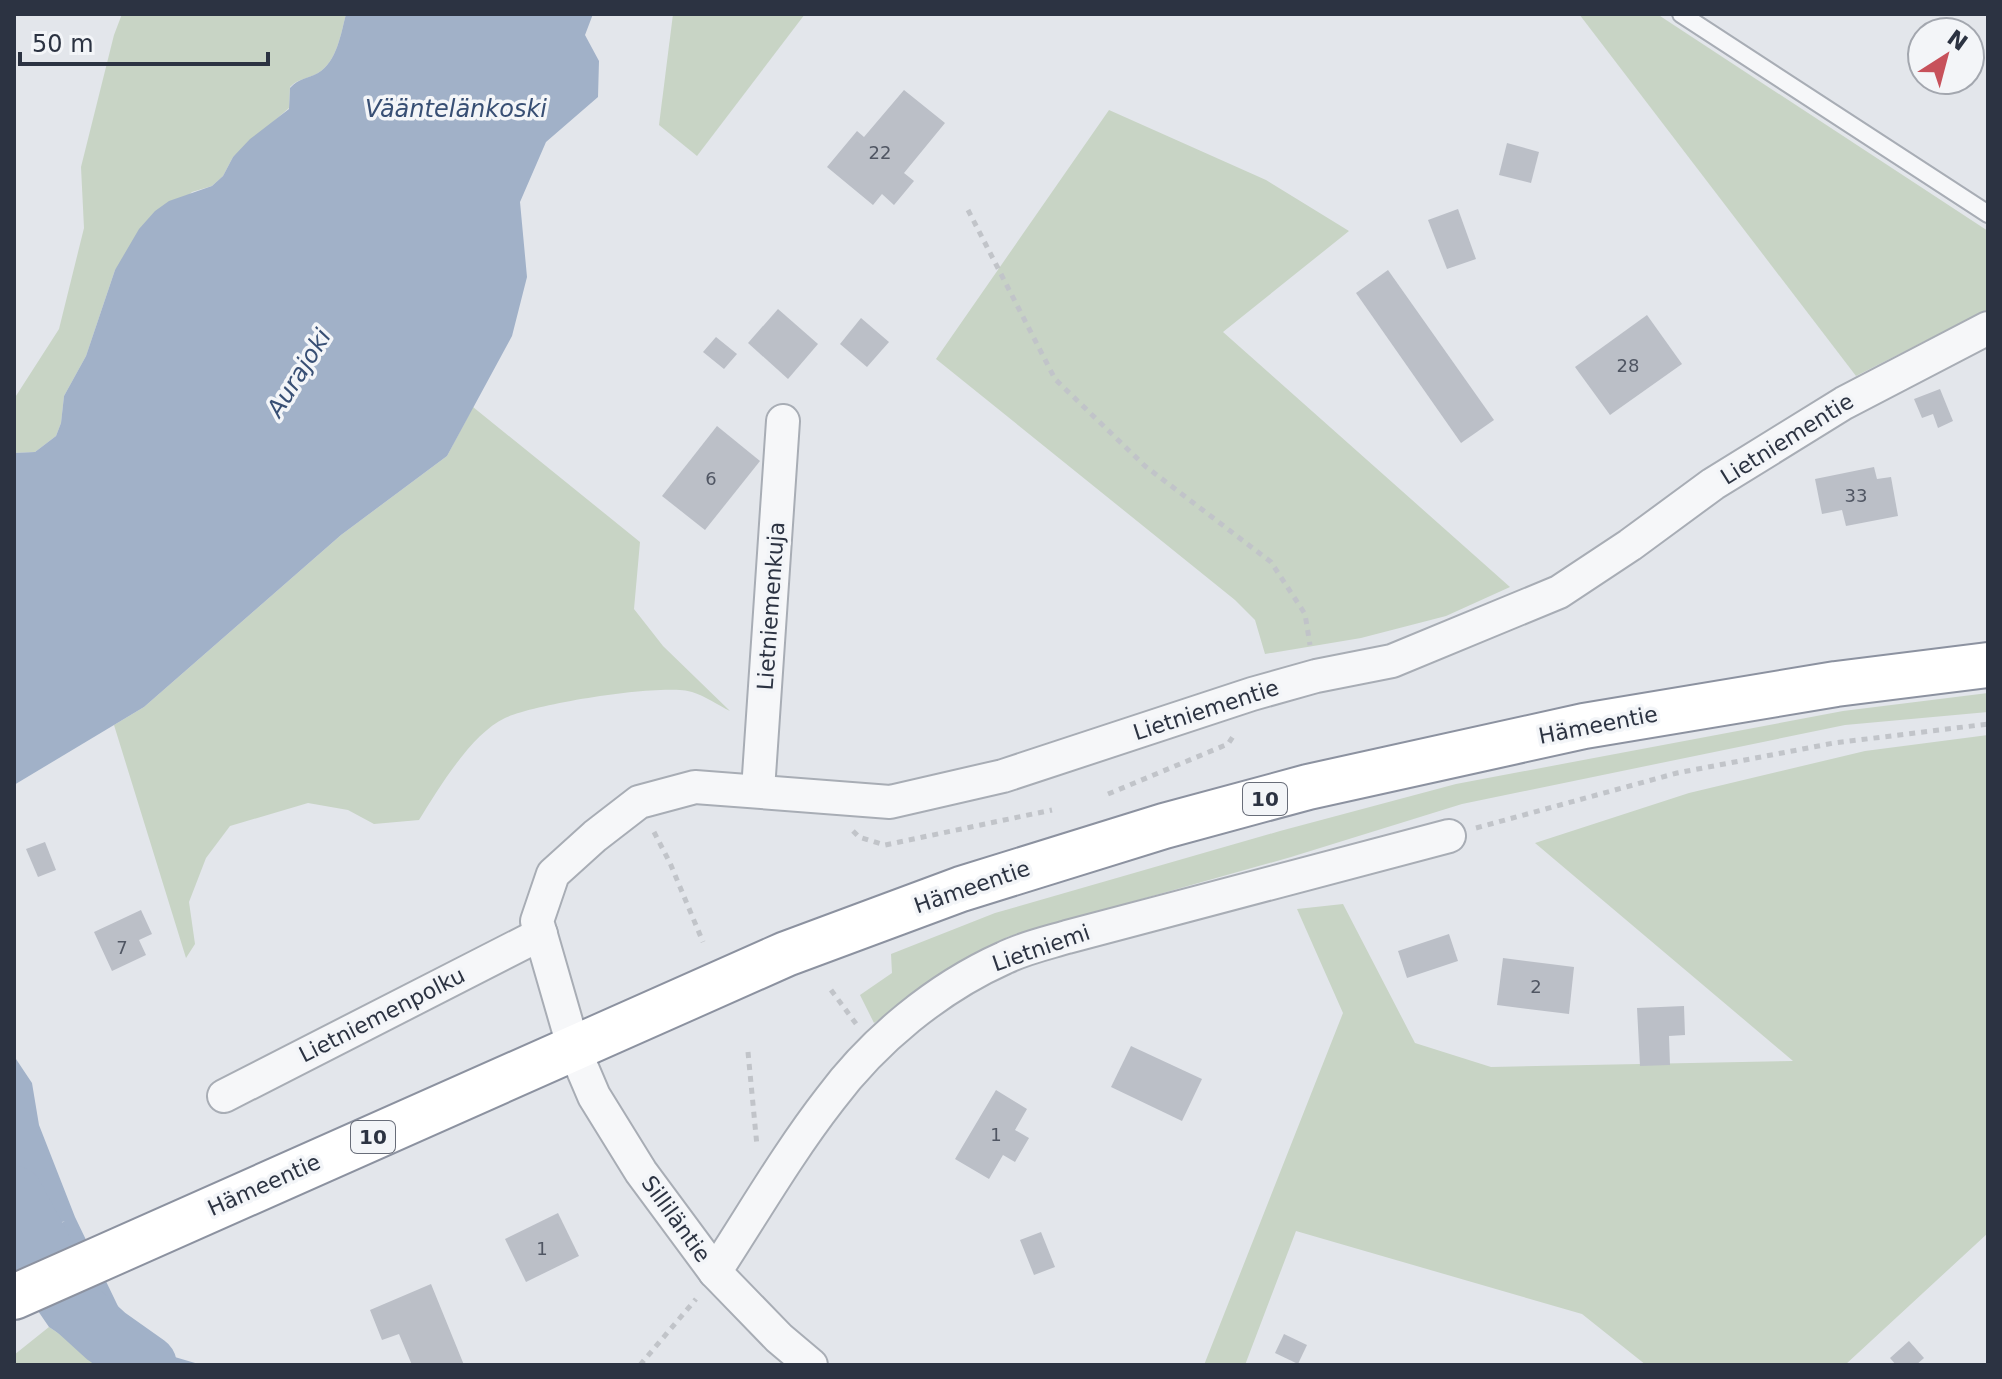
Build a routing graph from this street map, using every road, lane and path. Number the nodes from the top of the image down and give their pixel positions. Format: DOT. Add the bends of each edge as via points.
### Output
graph roads {
  1 [pos="1681,14"];
  2 [pos="968,210"];
  3 [pos="1988,214"];
  4 [pos="1988,328"];
  5 [pos="783,421"];
  6 [pos="1988,665"];
  7 [pos="1316,676"];
  8 [pos="1252,694"];
  9 [pos="1988,724"];
  10 [pos="758,790"];
  11 [pos="1108,794"];
  12 [pos="639,802"];
  13 [pos="1449,836"];
  14 [pos="541,934"];
  15 [pos="703,942"];
  16 [pos="574,1049"];
  17 [pos="748,1052"];
  18 [pos="224,1096"];
  19 [pos="762,1200"];
  20 [pos="715,1272"];
  21 [pos="14,1297"];
  22 [pos="640,1365"];
  23 [pos="811,1365"];
  1 -- 3 [label="lane"];
  2 -- 7 [label="path" via="1055,379 1145,466 1271,562 1305,614"];
  4 -- 7 [label="street, Lietniementie" via="1831,411 1713,484 1559,592 1392,661"];
  5 -- 10 [label="street, Lietniemenkuja"];
  6 -- 16 [label="highway, Hämeentie / 10" via="1584,726 1308,787 1164,826 961,889 786,954"];
  7 -- 8 [label="street, Lietniementie"];
  8 -- 10 [label="street, Lietniementie" via="1003,776 890,802"];
  8 -- 11 [label="path" via="1228,744"];
  9 -- 13 [label="path" via="1834,743 1677,773"];
  10 -- 12 [label="street, Lietniementie" via="695,787"];
  12 -- 14 [label="street, Lietniementie" via="553,874 537,921"];
  12 -- 15 [label="path"];
  13 -- 19 [label="street, Lietniemi" via="1067,937 1006,956 966,977 874,1049 830,1098"];
  14 -- 16 [label="street, Lietniementie"];
  14 -- 18 [label="street, Lietniemenpolku"];
  16 -- 20 [label="street, Silliläntie" via="594,1096 641,1172"];
  16 -- 21 [label="highway, Hämeentie / 10"];
  17 -- 19 [label="path"];
  19 -- 20 [label="street, Lietniemi"];
  20 -- 22 [label="path"];
  20 -- 23 [label="street, Silliläntie"];
}
